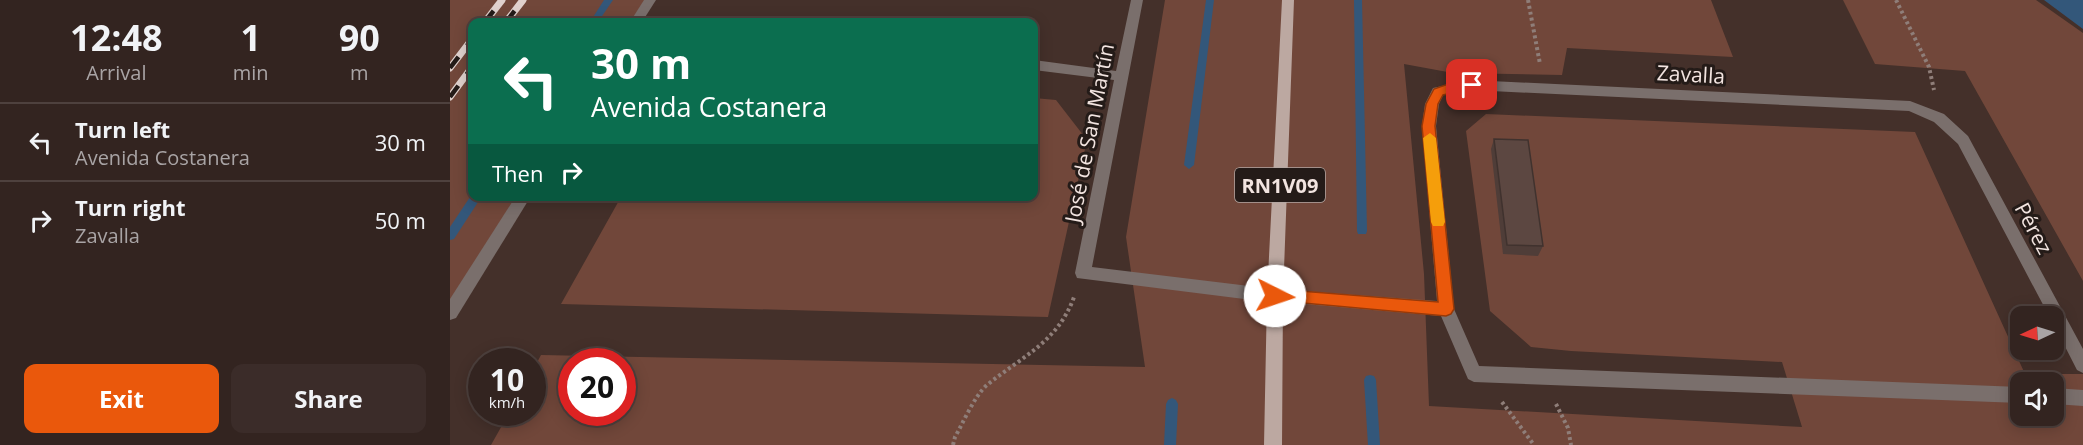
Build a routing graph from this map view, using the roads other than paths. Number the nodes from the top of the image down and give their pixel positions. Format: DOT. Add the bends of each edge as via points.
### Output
graph roads {
  1 [pos="650,0"];
  2 [pos="1137,0"];
  3 [pos="1288,0"];
  4 [pos="639,18"];
  5 [pos="1038,66"];
  6 [pos="1121,76"];
  7 [pos="1939,118"];
  8 [pos="521,201"];
  9 [pos="1275,296"];
  10 [pos="1446,309"];
  11 [pos="450,312"];
  12 [pos="2083,365"];
  13 [pos="2010,395"];
  14 [pos="2064,397"];
  15 [pos="2083,398"];
  16 [pos="1273,445"];
  1 -- 4 [label="street"];
  2 -- 6 [label="street, José de San Martín"];
  3 -- 9 [label="main road, RN1V09"];
  5 -- 6 [label="street"];
  6 -- 9 [label="street, José de San Martín" via="1083,273"];
  7 -- 10 [label="street, Zavalla" via="1910,106 1545,87 1472,85 1438,92 1428,126"];
  7 -- 12 [label="street, Pérez" via="1963,140"];
  8 -- 11 [label="street"];
  9 -- 10 [label="street"];
  9 -- 16 [label="main road, RN1V09"];
  10 -- 13 [label="street" via="1474,374"];
  14 -- 15 [label="street"];
}
